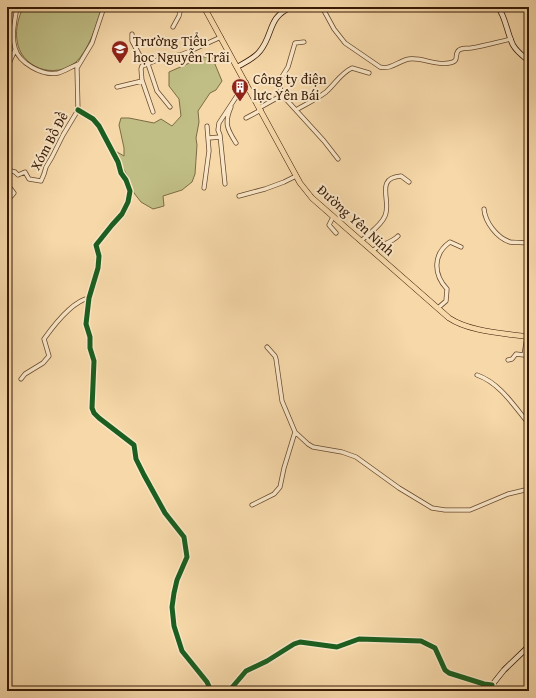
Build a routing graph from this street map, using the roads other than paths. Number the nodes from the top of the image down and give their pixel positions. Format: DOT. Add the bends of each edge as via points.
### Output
graph roads {
  1 [pos="104,7"];
  2 [pos="181,7"];
  3 [pos="204,7"];
  4 [pos="292,7"];
  5 [pos="322,7"];
  6 [pos="498,7"];
  7 [pos="7,8"];
  8 [pos="17,8"];
  9 [pos="173,27"];
  10 [pos="132,34"];
  11 [pos="221,37"];
  12 [pos="511,39"];
  13 [pos="304,42"];
  14 [pos="15,50"];
  15 [pos="529,61"];
  16 [pos="78,64"];
  17 [pos="146,65"];
  18 [pos="238,67"];
  19 [pos="7,68"];
  20 [pos="369,73"];
  21 [pos="142,80"];
  22 [pos="246,82"];
  23 [pos="117,87"];
  24 [pos="281,97"];
  25 [pos="234,98"];
  26 [pos="170,107"];
  27 [pos="260,109"];
  28 [pos="78,110"];
  29 [pos="296,110"];
  30 [pos="153,112"];
  31 [pos="246,118"];
  32 [pos="207,126"];
  33 [pos="220,137"];
  34 [pos="209,138"];
  35 [pos="236,143"];
  36 [pos="338,159"];
  37 [pos="7,170"];
  38 [pos="296,176"];
  39 [pos="409,182"];
  40 [pos="225,184"];
  41 [pos="204,188"];
  42 [pos="7,192"];
  43 [pos="239,196"];
  44 [pos="7,201"];
  45 [pos="484,209"];
  46 [pos="333,217"];
  47 [pos="336,233"];
  48 [pos="398,236"];
  49 [pos="361,241"];
  50 [pos="529,243"];
  51 [pos="461,247"];
  52 [pos="372,251"];
  53 [pos="89,298"];
  54 [pos="438,308"];
  55 [pos="528,337"];
  56 [pos="267,347"];
  57 [pos="508,360"];
  58 [pos="477,375"];
  59 [pos="21,379"];
  60 [pos="529,424"];
  61 [pos="295,432"];
  62 [pos="529,489"];
  63 [pos="252,505"];
  64 [pos="529,646"];
  65 [pos="492,685"];
  66 [pos="211,691"];
  67 [pos="229,691"];
  68 [pos="493,691"];
  1 -- 16 [label="street, Xóm Bồ Đề" via="92,43"];
  2 -- 9 [label="street"];
  3 -- 11 [label="main road, Đường Yên Ninh"];
  4 -- 18 [label="street" via="278,15 259,53"];
  5 -- 12 [label="street" via="345,43 384,68 411,59 447,64 456,60 460,50"];
  6 -- 12 [label="street"];
  7 -- 8 [label="street"];
  8 -- 14 [label="street"];
  10 -- 17 [label="street" via="132,42"];
  11 -- 17 [label="street" via="180,55 165,57"];
  11 -- 18 [label="main road, Đường Yên Ninh"];
  12 -- 15 [label="street" via="517,50"];
  13 -- 24 [label="street" via="295,43 288,66 280,80"];
  14 -- 16 [label="street" via="29,66 48,73 58,73"];
  14 -- 19 [label="street"];
  16 -- 28 [label="street, Xóm Bồ Đề"];
  17 -- 21 [label="street" via="141,68"];
  17 -- 26 [label="street" via="157,91"];
  18 -- 22 [label="main road, Đường Yên Ninh"];
  20 -- 29 [label="street" via="352,68 345,71 324,93"];
  21 -- 23 [label="street"];
  21 -- 30 [label="street"];
  22 -- 25 [label="street"];
  22 -- 27 [label="main road, Đường Yên Ninh"];
  24 -- 27 [label="street"];
  24 -- 29 [label="street"];
  25 -- 33 [label="street" via="219,123"];
  25 -- 35 [label="street" via="227,126"];
  27 -- 31 [label="street"];
  27 -- 38 [label="main road, Đường Yên Ninh"];
  28 -- 37 [label="street, Xóm Bồ Đề" via="46,167 41,181 29,179 25,172 18,175"];
  28 -- 53 [label="street" via="97,123 130,191 122,214 96,245 99,256 98,268"];
  29 -- 36 [label="street"];
  32 -- 34 [label="street"];
  33 -- 34 [label="street"];
  33 -- 40 [label="street"];
  34 -- 41 [label="street"];
  38 -- 43 [label="street" via="265,189"];
  38 -- 46 [label="main road, Đường Yên Ninh" via="312,198"];
  39 -- 49 [label="street" via="401,176 388,182 385,188 387,210 384,218"];
  42 -- 44 [label="street" via="11,189 14,193"];
  45 -- 50 [label="street" via="488,222 501,237 511,242"];
  46 -- 47 [label="street" via="329,225"];
  46 -- 49 [label="main road, Đường Yên Ninh"];
  48 -- 52 [label="street"];
  49 -- 52 [label="main road, Đường Yên Ninh"];
  51 -- 54 [label="street" via="450,242 439,253 438,276 447,289 446,301"];
  52 -- 54 [label="main road, Đường Yên Ninh"];
  53 -- 59 [label="street" via="82,300 53,327 44,339 49,356 43,364 24,374"];
  53 -- 66 [label="street" via="86,324 94,361 93,411 134,445 136,459 144,475 166,513 184,537 187,557 173,597 174,626 182,652 207,682"];
  54 -- 55 [label="main road, Đường Yên Ninh" via="456,323"];
  55 -- 57 [label="street" via="524,355 516,354 512,360"];
  56 -- 61 [label="street" via="276,359 282,401"];
  58 -- 60 [label="street" via="488,379 500,390"];
  61 -- 62 [label="street" via="313,447 356,457 432,508 470,510 508,494"];
  61 -- 63 [label="street" via="280,487 267,499"];
  64 -- 65 [label="street"];
  65 -- 67 [label="street" via="447,672 435,648 428,643 417,640 359,639 337,647 300,642 294,644 246,671"];
  65 -- 68 [label="street"];
}
